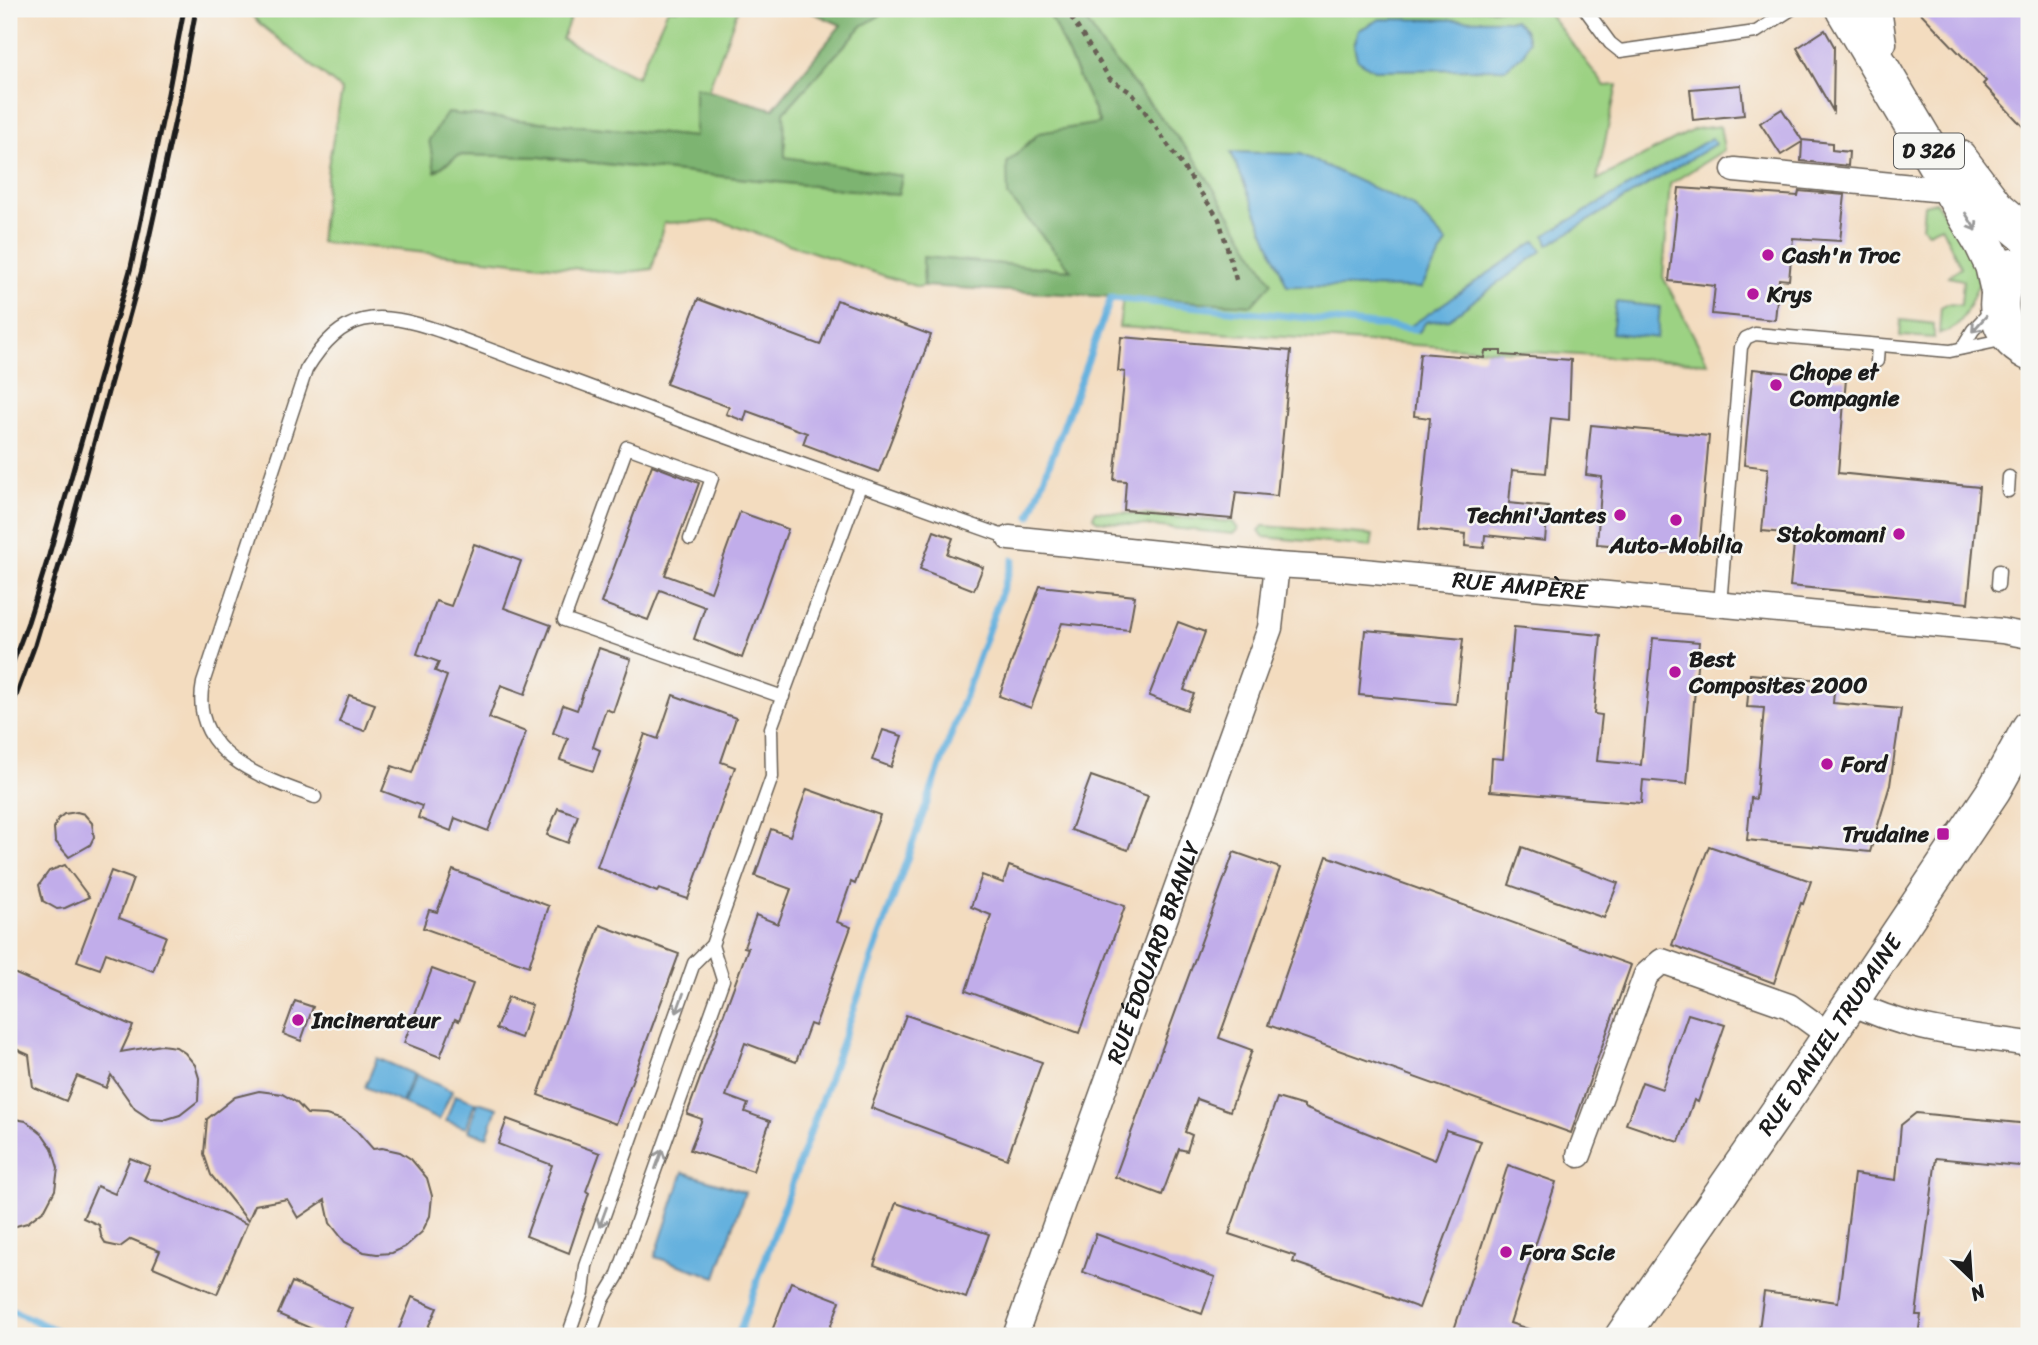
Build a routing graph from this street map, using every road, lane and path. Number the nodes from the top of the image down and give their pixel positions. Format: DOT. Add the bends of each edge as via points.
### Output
graph roads {
  1 [pos="1066,9"];
  2 [pos="1585,9"];
  3 [pos="1792,9"];
  4 [pos="1862,16"];
  5 [pos="1734,170"];
  6 [pos="1950,187"];
  7 [pos="2029,237"];
  8 [pos="2029,257"];
  9 [pos="1237,283"];
  10 [pos="2015,331"];
  11 [pos="1878,345"];
  12 [pos="1962,348"];
  13 [pos="1877,361"];
  14 [pos="2009,477"];
  15 [pos="860,485"];
  16 [pos="2008,491"];
  17 [pos="1009,538"];
  18 [pos="690,540"];
  19 [pos="1277,565"];
  20 [pos="1999,571"];
  21 [pos="1998,585"];
  22 [pos="1720,605"];
  23 [pos="2029,636"];
  24 [pos="783,697"];
  25 [pos="2029,727"];
  26 [pos="315,797"];
  27 [pos="712,945"];
  28 [pos="1851,1002"];
  29 [pos="1829,1035"];
  30 [pos="2029,1044"];
  31 [pos="1579,1155"];
  32 [pos="568,1336"];
  33 [pos="590,1336"];
  34 [pos="1015,1336"];
  35 [pos="1622,1336"];
  1 -- 9 [label="path" via="1110,79 1132,93 1219,219"];
  2 -- 3 [label="lane" via="1620,51 1756,32"];
  4 -- 6 [label="main road, D 326"];
  4 -- 7 [label="main road, D 326" via="1968,173 1996,208"];
  5 -- 6 [label="street"];
  6 -- 10 [label="main road, D 326, one-way" via="1994,265"];
  8 -- 10 [label="main road" via="2012,269"];
  10 -- 12 [label="lane"];
  10 -- 12 [label="lane, one-way" via="1973,330"];
  11 -- 12 [label="lane"];
  11 -- 13 [label="lane"];
  11 -- 22 [label="lane" via="1803,333 1746,338 1741,347"];
  14 -- 16 [label="lane"];
  15 -- 17 [label="lane"];
  15 -- 24 [label="lane"];
  15 -- 26 [label="lane" via="408,320 384,316 347,326 317,351 306,370 199,702 212,736 239,764"];
  17 -- 19 [label="street, RUE AMPÈRE"];
  18 -- 24 [label="lane" via="712,478 627,447 564,620"];
  19 -- 22 [label="street, RUE AMPÈRE"];
  19 -- 34 [label="street, RUE ÉDOUARD BRANLY" via="1270,628"];
  20 -- 21 [label="lane"];
  22 -- 23 [label="street, RUE AMPÈRE"];
  24 -- 27 [label="lane" via="771,728 772,777"];
  25 -- 28 [label="main road, RUE DANIEL TRUDAINE" via="1994,790"];
  27 -- 32 [label="lane, one-way" via="694,963 586,1266 583,1293"];
  33 -- 27 [label="lane, one-way" via="617,1277 723,980"];
  28 -- 29 [label="main road, RUE DANIEL TRUDAINE"];
  28 -- 30 [label="street" via="1922,1027"];
  29 -- 31 [label="street" via="1789,1006 1662,961 1646,975"];
  29 -- 35 [label="main road, RUE DANIEL TRUDAINE"];
}
